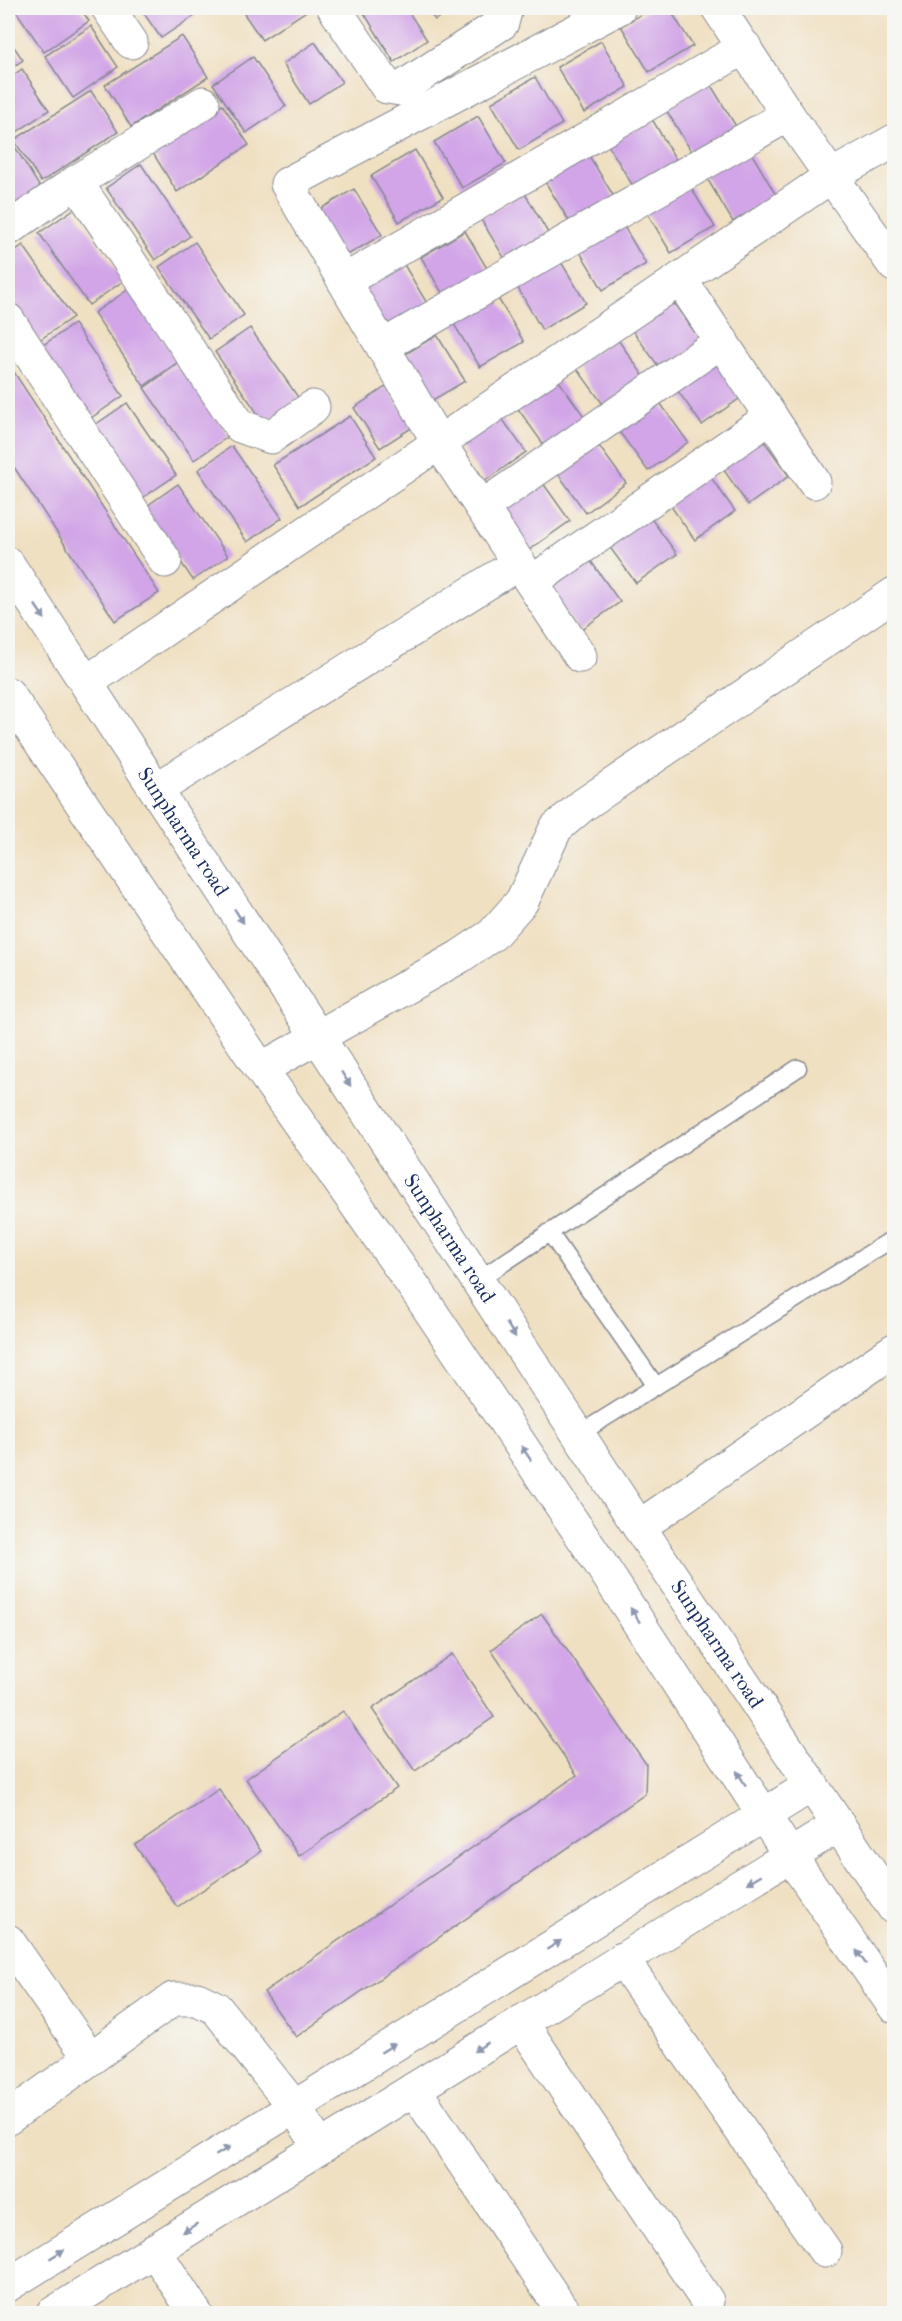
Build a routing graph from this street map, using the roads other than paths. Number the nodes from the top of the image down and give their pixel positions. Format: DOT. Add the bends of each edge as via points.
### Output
graph roads {
  1 [pos="108,8"];
  2 [pos="334,8"];
  3 [pos="506,8"];
  4 [pos="619,8"];
  5 [pos="718,8"];
  6 [pos="130,42"];
  7 [pos="745,47"];
  8 [pos="203,103"];
  9 [pos="788,115"];
  10 [pos="894,141"];
  11 [pos="832,175"];
  12 [pos="76,182"];
  13 [pos="8,229"];
  14 [pos="894,265"];
  15 [pos="680,279"];
  16 [pos="344,281"];
  17 [pos="8,320"];
  18 [pos="722,341"];
  19 [pos="383,346"];
  20 [pos="313,407"];
  21 [pos="771,417"];
  22 [pos="439,443"];
  23 [pos="814,482"];
  24 [pos="482,507"];
  25 [pos="165,561"];
  26 [pos="8,564"];
  27 [pos="526,572"];
  28 [pos="894,594"];
  29 [pos="580,656"];
  30 [pos="87,682"];
  31 [pos="8,694"];
  32 [pos="157,789"];
  33 [pos="318,1037"];
  34 [pos="798,1068"];
  35 [pos="261,1069"];
  36 [pos="549,1233"];
  37 [pos="894,1238"];
  38 [pos="478,1280"];
  39 [pos="894,1350"];
  40 [pos="656,1386"];
  41 [pos="579,1434"];
  42 [pos="639,1527"];
  43 [pos="812,1785"];
  44 [pos="765,1816"];
  45 [pos="839,1825"];
  46 [pos="791,1857"];
  47 [pos="894,1908"];
  48 [pos="8,1941"];
  49 [pos="622,1959"];
  50 [pos="894,2006"];
  51 [pos="521,2022"];
  52 [pos="90,2058"];
  53 [pos="414,2089"];
  54 [pos="294,2107"];
  55 [pos="8,2118"];
  56 [pos="320,2147"];
  57 [pos="154,2250"];
  58 [pos="825,2251"];
  59 [pos="8,2285"];
  60 [pos="707,2301"];
  61 [pos="52,2313"];
  62 [pos="196,2313"];
  63 [pos="565,2313"];
  1 -- 6 [label="street"];
  2 -- 3 [label="street" via="387,87 400,89 502,23"];
  4 -- 16 [label="street" via="287,184"];
  5 -- 7 [label="street"];
  7 -- 9 [label="street"];
  7 -- 16 [label="street"];
  8 -- 12 [label="street"];
  9 -- 11 [label="street"];
  9 -- 19 [label="street"];
  10 -- 11 [label="street"];
  11 -- 14 [label="street"];
  11 -- 15 [label="street"];
  12 -- 13 [label="street"];
  12 -- 20 [label="street" via="240,426 271,437"];
  15 -- 18 [label="street"];
  15 -- 22 [label="street"];
  16 -- 19 [label="street"];
  17 -- 25 [label="street"];
  18 -- 21 [label="street"];
  18 -- 24 [label="street"];
  19 -- 22 [label="street"];
  21 -- 23 [label="street"];
  21 -- 27 [label="street"];
  22 -- 24 [label="street"];
  22 -- 30 [label="street"];
  24 -- 27 [label="street"];
  26 -- 30 [label="street, Sunpharma road, one-way"];
  27 -- 29 [label="street"];
  27 -- 32 [label="street"];
  28 -- 33 [label="street" via="565,820 556,828 522,901 492,935"];
  30 -- 32 [label="street, Sunpharma road"];
  31 -- 35 [label="street"];
  32 -- 33 [label="street, Sunpharma road, one-way"];
  33 -- 35 [label="street"];
  33 -- 38 [label="street, Sunpharma road, one-way"];
  34 -- 36 [label="lane"];
  44 -- 35 [label="street, one-way" via="583,1537"];
  36 -- 38 [label="lane"];
  36 -- 40 [label="lane"];
  37 -- 40 [label="lane"];
  38 -- 41 [label="street, Sunpharma road, one-way"];
  39 -- 42 [label="street"];
  40 -- 41 [label="lane"];
  41 -- 42 [label="street, Sunpharma road"];
  42 -- 43 [label="street, Sunpharma road"];
  43 -- 44 [label="street"];
  43 -- 45 [label="street, Sunpharma road"];
  44 -- 46 [label="street"];
  54 -- 44 [label="street, one-way"];
  45 -- 46 [label="street"];
  45 -- 47 [label="street, Sunpharma road"];
  46 -- 49 [label="street, one-way"];
  50 -- 46 [label="street, one-way"];
  48 -- 52 [label="street"];
  49 -- 51 [label="street"];
  49 -- 58 [label="street"];
  51 -- 53 [label="street, one-way"];
  51 -- 60 [label="street"];
  52 -- 54 [label="street" via="173,1999 197,1999 216,2008"];
  52 -- 55 [label="street"];
  53 -- 56 [label="street"];
  53 -- 63 [label="street"];
  54 -- 56 [label="street"];
  59 -- 54 [label="street, one-way"];
  56 -- 57 [label="street, one-way"];
  57 -- 61 [label="street"];
  57 -- 62 [label="street"];
}
